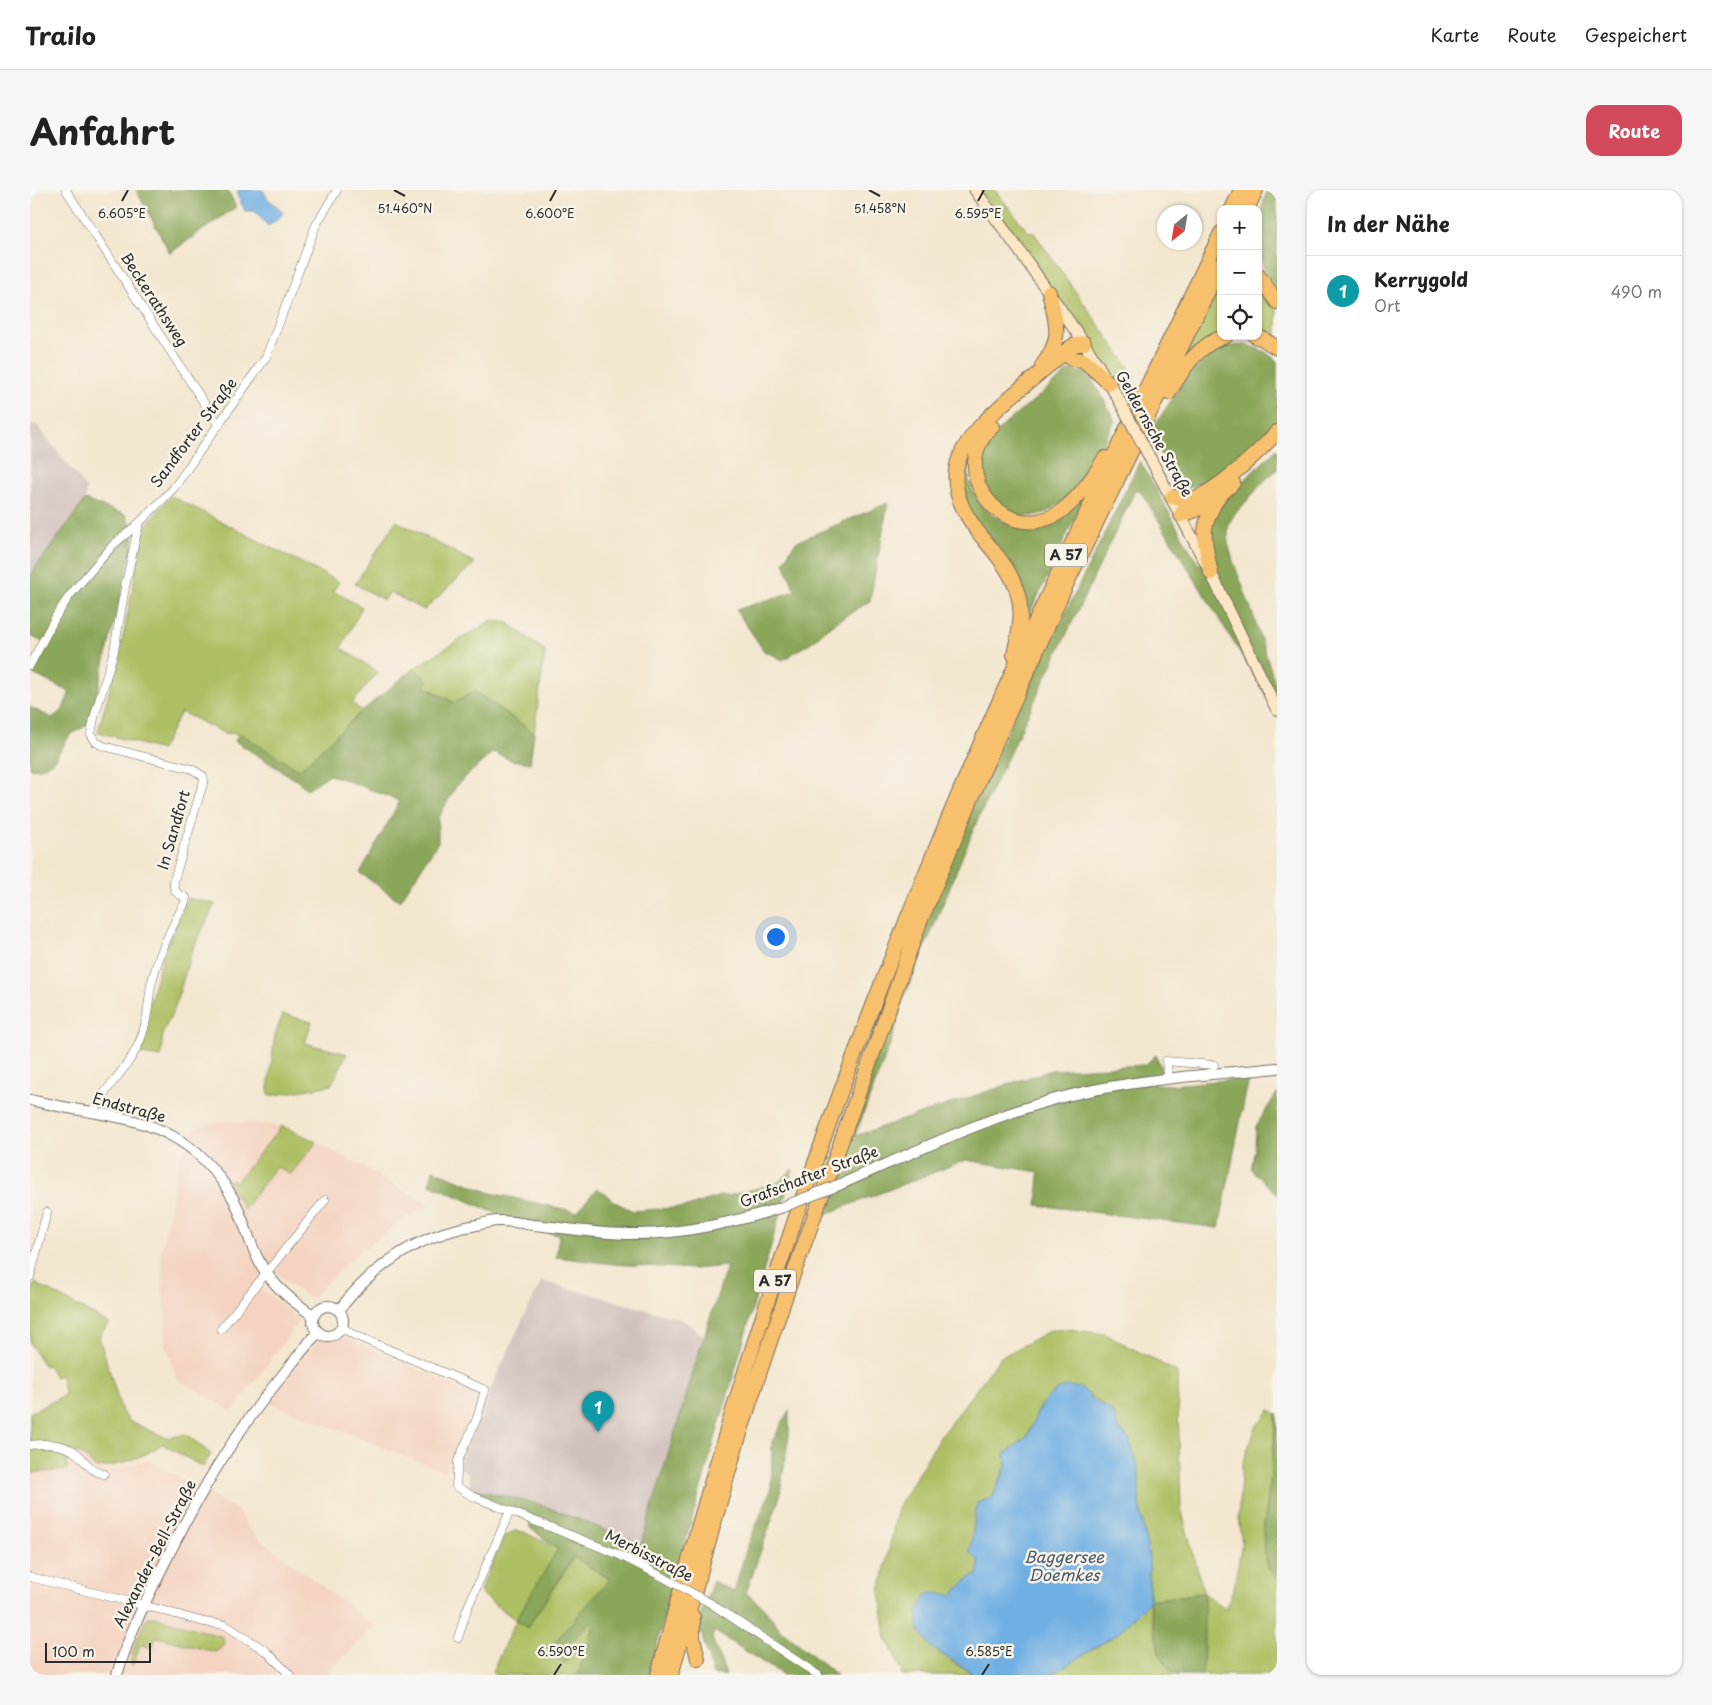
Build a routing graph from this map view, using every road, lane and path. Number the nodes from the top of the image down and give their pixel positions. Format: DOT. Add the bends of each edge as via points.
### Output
graph roads {
  1 [pos="66,190"];
  2 [pos="338,190"];
  3 [pos="975,190"];
  4 [pos="1241,190"];
  5 [pos="1258,190"];
  6 [pos="1234,205"];
  7 [pos="1249,205"];
  8 [pos="1255,205"];
  9 [pos="1217,241"];
  10 [pos="1217,272"];
  11 [pos="1262,281"];
  12 [pos="1049,292"];
  13 [pos="1277,302"];
  14 [pos="1262,338"];
  15 [pos="1217,340"];
  16 [pos="1084,343"];
  17 [pos="1277,348"];
  18 [pos="1072,359"];
  19 [pos="1034,377"];
  20 [pos="1109,383"];
  21 [pos="1146,423"];
  22 [pos="219,426"];
  23 [pos="1126,429"];
  24 [pos="1277,432"];
  25 [pos="1277,440"];
  26 [pos="1219,496"];
  27 [pos="1172,497"];
  28 [pos="1195,500"];
  29 [pos="1181,515"];
  30 [pos="139,522"];
  31 [pos="1211,573"];
  32 [pos="30,665"];
  33 [pos="1008,680"];
  34 [pos="1277,710"];
  35 [pos="1214,1065"];
  36 [pos="1277,1068"];
  37 [pos="1169,1080"];
  38 [pos="30,1100"];
  39 [pos="92,1112"];
  40 [pos="325,1200"];
  41 [pos="47,1212"];
  42 [pos="266,1272"];
  43 [pos="30,1277"];
  44 [pos="338,1310"];
  45 [pos="314,1316"];
  46 [pos="342,1327"];
  47 [pos="221,1329"];
  48 [pos="319,1332"];
  49 [pos="30,1444"];
  50 [pos="104,1474"];
  51 [pos="510,1511"];
  52 [pos="706,1552"];
  53 [pos="30,1577"];
  54 [pos="143,1604"];
  55 [pos="458,1638"];
  56 [pos="698,1659"];
  57 [pos="117,1675"];
  58 [pos="290,1675"];
  59 [pos="658,1675"];
  60 [pos="672,1675"];
  61 [pos="818,1675"];
  1 -- 22 [label="street, Beckerathsweg"];
  2 -- 22 [label="street, Sandforter Straße" via="316,225 266,357"];
  3 -- 12 [label="main road, Geldernsche Straße"];
  4 -- 6 [label="highway"];
  5 -- 7 [label="highway"];
  5 -- 8 [label="highway"];
  9 -- 23 [label="highway, A 57"];
  10 -- 21 [label="highway, A 57"];
  11 -- 13 [label="highway"];
  12 -- 16 [label="main road, Geldernsche Straße"];
  12 -- 19 [label="highway" via="1057,328 1056,340"];
  14 -- 17 [label="highway"];
  15 -- 21 [label="highway" via="1192,358 1157,412"];
  16 -- 18 [label="highway"];
  16 -- 19 [label="highway" via="1074,345"];
  16 -- 20 [label="main road, Geldernsche Straße"];
  18 -- 20 [label="highway" via="1086,362"];
  18 -- 23 [label="highway" via="983,435 977,449 976,480 991,506 1015,520 1042,520 1056,515 1081,492"];
  19 -- 33 [label="highway" via="979,428 964,448 956,470 959,503 1002,562 1018,593 1021,621"];
  20 -- 27 [label="main road, Geldernsche Straße, bridge"];
  21 -- 52 [label="highway, A 57" via="1061,596 920,922 787,1292 735,1449"];
  22 -- 30 [label="street, Sandforter Straße" via="173,489"];
  23 -- 33 [label="highway, A 57"];
  24 -- 28 [label="highway" via="1246,462"];
  25 -- 26 [label="highway"];
  26 -- 29 [label="highway" via="1193,512"];
  26 -- 31 [label="highway" via="1205,524 1203,539"];
  27 -- 28 [label="highway"];
  27 -- 29 [label="main road, Geldernsche Straße"];
  28 -- 29 [label="highway"];
  29 -- 31 [label="main road, Geldernsche Straße"];
  30 -- 32 [label="street, Sandforter Straße" via="113,545 70,595"];
  30 -- 39 [label="street, In Sandfort" via="114,651 91,734 103,746 192,769 204,780 174,880 173,889 186,898 185,903 163,947 143,1033 136,1050"];
  31 -- 34 [label="main road, Geldernsche Straße"];
  33 -- 59 [label="highway, A 57" via="916,895 815,1162 733,1412"];
  35 -- 37 [label="street" via="1166,1061"];
  36 -- 37 [label="street, Grafschafter Straße"];
  37 -- 44 [label="street, Grafschafter Straße, bridge" via="1102,1089 1038,1104 964,1130 780,1208 728,1223 692,1230 638,1234 499,1221 466,1226 415,1244 389,1260 370,1275"];
  38 -- 39 [label="street, Endstraße"];
  39 -- 42 [label="street, Endstraße" via="148,1126 191,1148 207,1163 234,1200"];
  40 -- 42 [label="street"];
  41 -- 43 [label="street"];
  42 -- 45 [label="street, Endstraße" via="284,1294"];
  42 -- 47 [label="street"];
  44 -- 45 [label="street" via="322,1307"];
  44 -- 46 [label="street" via="343,1318"];
  45 -- 48 [label="street" via="314,1325"];
  46 -- 48 [label="street" via="332,1335"];
  46 -- 51 [label="street, Merbisstraße" via="485,1390 458,1461 456,1486"];
  48 -- 54 [label="street, Alexander-Bell-Straße" via="230,1447 188,1516"];
  49 -- 50 [label="street" via="63,1446 76,1453 94,1471"];
  51 -- 55 [label="street" via="467,1609"];
  51 -- 61 [label="street, Merbisstraße, bridge" via="615,1552 661,1576 710,1603"];
  52 -- 56 [label="highway" via="692,1624"];
  52 -- 60 [label="highway, A 57"];
  53 -- 54 [label="street"];
  54 -- 57 [label="street, Alexander-Bell-Straße"];
  54 -- 58 [label="street" via="224,1625 266,1651"];
}
